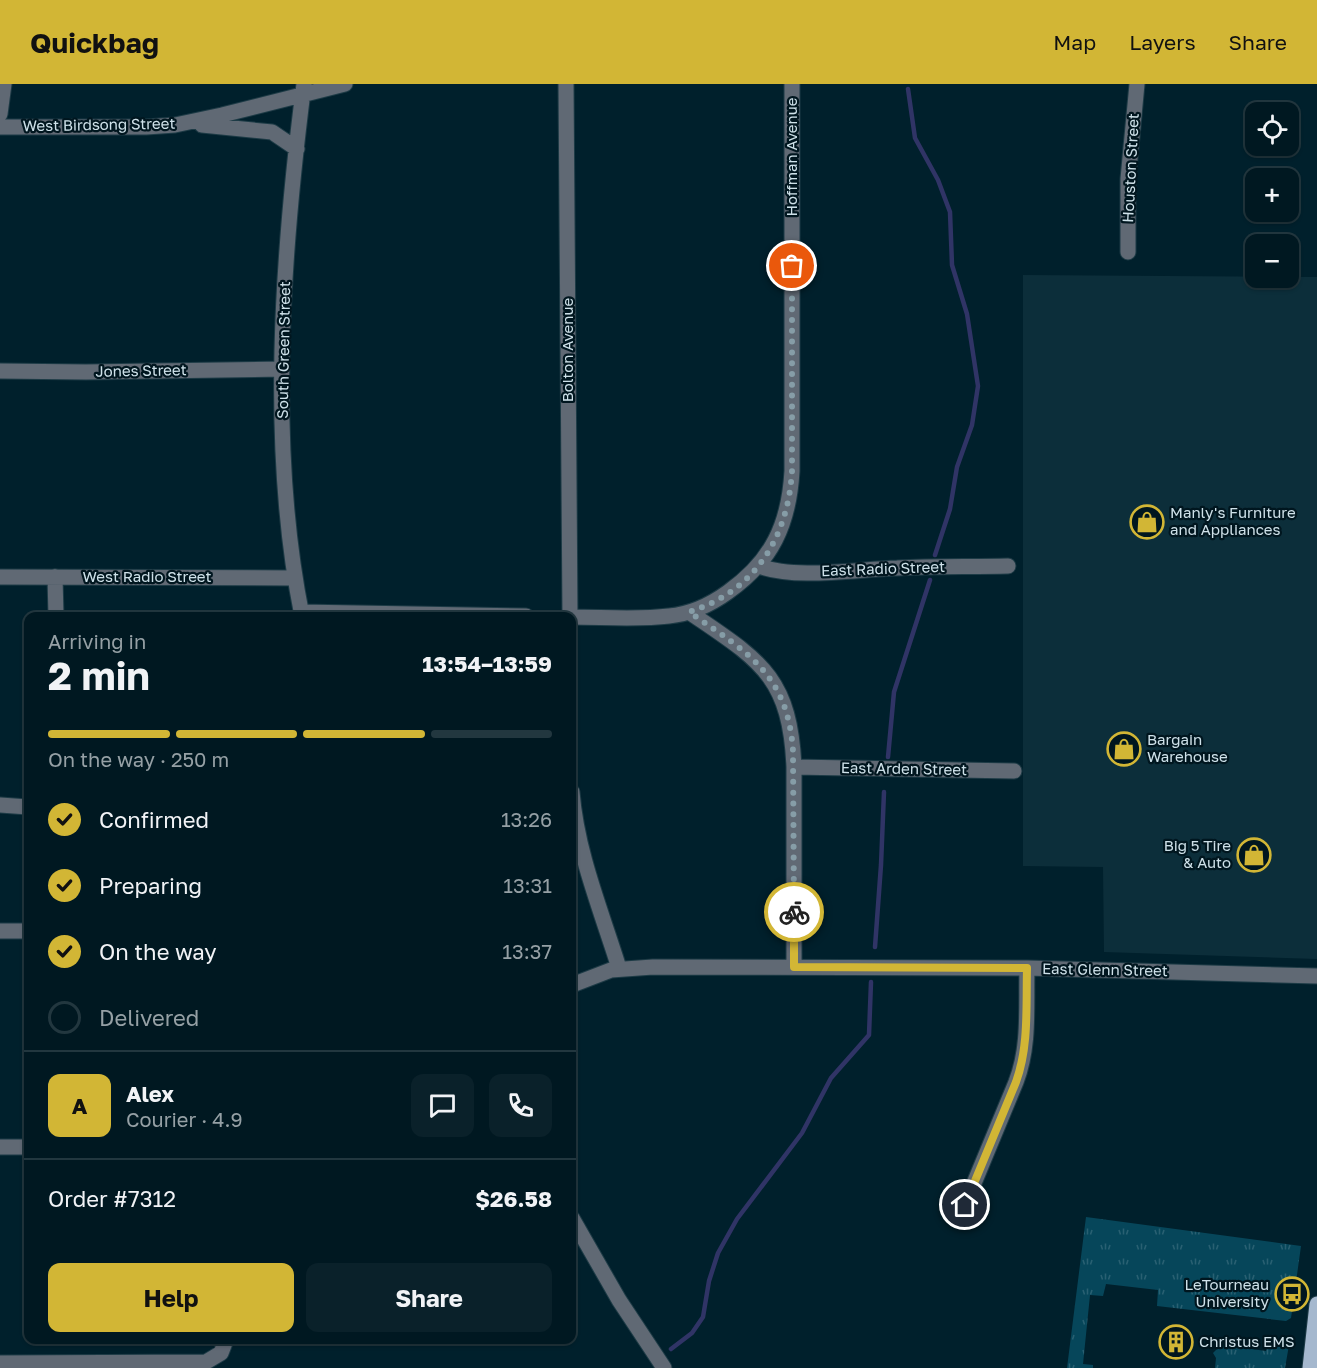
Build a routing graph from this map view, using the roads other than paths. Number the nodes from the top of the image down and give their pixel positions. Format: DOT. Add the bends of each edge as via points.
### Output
graph roads {
  1 [pos="4,84"];
  2 [pos="345,84"];
  3 [pos="566,84"];
  4 [pos="792,84"];
  5 [pos="1137,84"];
  6 [pos="303,89"];
  7 [pos="0,114"];
  8 [pos="184,124"];
  9 [pos="0,127"];
  10 [pos="297,149"];
  11 [pos="1128,252"];
  12 [pos="282,369"];
  13 [pos="0,370"];
  14 [pos="759,566"];
  15 [pos="1008,566"];
  16 [pos="55,576"];
  17 [pos="0,577"];
  18 [pos="295,578"];
  19 [pos="56,612"];
  20 [pos="301,612"];
  21 [pos="571,612"];
  22 [pos="689,612"];
  23 [pos="576,617"];
  24 [pos="794,767"];
  25 [pos="1014,771"];
  26 [pos="0,805"];
  27 [pos="24,807"];
  28 [pos="576,827"];
  29 [pos="0,931"];
  30 [pos="24,931"];
  31 [pos="794,967"];
  32 [pos="620,968"];
  33 [pos="1027,968"];
  34 [pos="1317,976"];
  35 [pos="576,983"];
  36 [pos="0,1147"];
  37 [pos="24,1147"];
  38 [pos="965,1205"];
  39 [pos="576,1225"];
  40 [pos="1317,1304"];
  41 [pos="224,1344"];
  42 [pos="0,1362"];
  43 [pos="664,1368"];
  44 [pos="1310,1368"];
  1 -- 7 [label="street"];
  2 -- 6 [label="street, West Birdsong Street"];
  3 -- 21 [label="street, Bolton Avenue"];
  4 -- 14 [label="street, Hoffman Avenue" via="790,495 776,540"];
  5 -- 11 [label="street, Houston Street" via="1128,179"];
  6 -- 8 [label="street, West Birdsong Street"];
  6 -- 10 [label="street, South Green Street"];
  8 -- 9 [label="street, West Birdsong Street"];
  8 -- 10 [label="street" via="262,130 279,135"];
  10 -- 12 [label="street, South Green Street" via="285,270"];
  12 -- 13 [label="street, Jones Street"];
  12 -- 18 [label="street, South Green Street" via="285,478"];
  14 -- 15 [label="street, East Radio Street" via="798,573"];
  14 -- 22 [label="street, Hoffman Avenue" via="722,597"];
  16 -- 17 [label="street, West Radio Street"];
  16 -- 18 [label="street, West Radio Street"];
  16 -- 19 [label="street"];
  18 -- 20 [label="street, South Green Street"];
  22 -- 23 [label="street" via="660,617"];
  22 -- 24 [label="street" via="753,657 771,678 788,718"];
  24 -- 25 [label="street, East Arden Street"];
  24 -- 31 [label="street"];
  26 -- 27 [label="street"];
  28 -- 32 [label="street"];
  29 -- 30 [label="street"];
  31 -- 32 [label="street, East Glenn Street"];
  31 -- 33 [label="street, East Glenn Street"];
  32 -- 35 [label="street, East Glenn Street"];
  33 -- 34 [label="street, East Glenn Street"];
  33 -- 38 [label="street" via="1022,1062"];
  36 -- 37 [label="street"];
  39 -- 43 [label="street"];
  40 -- 44 [label="main road"];
  41 -- 42 [label="street" via="221,1353 206,1362"];
}
